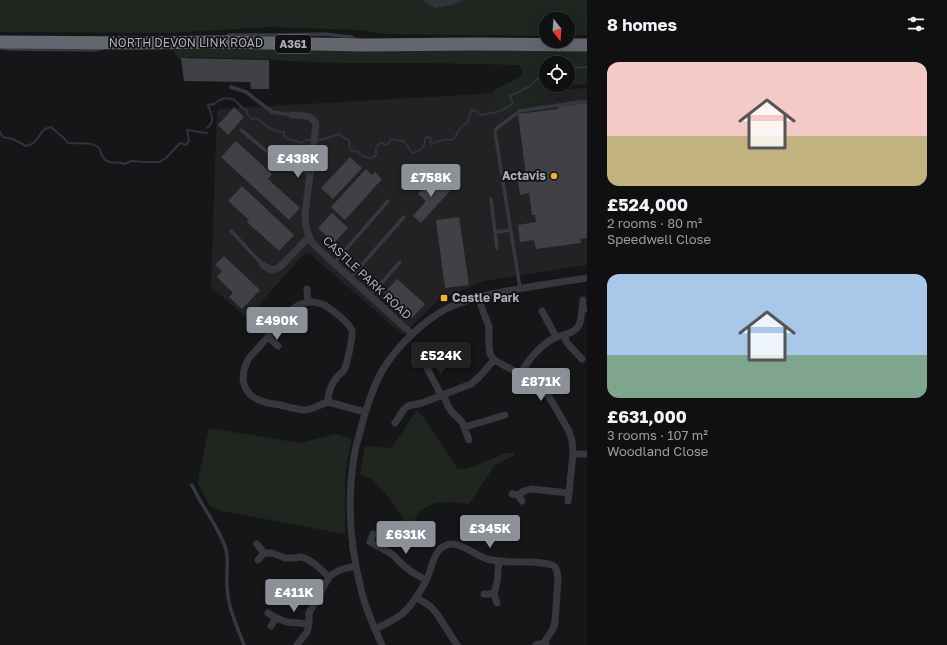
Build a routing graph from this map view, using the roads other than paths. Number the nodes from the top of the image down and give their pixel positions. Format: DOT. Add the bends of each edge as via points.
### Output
graph roads {
  1 [pos="0,42"];
  2 [pos="139,43"];
  3 [pos="587,45"];
  4 [pos="0,47"];
  5 [pos="231,87"];
  6 [pos="587,102"];
  7 [pos="292,115"];
  8 [pos="241,130"];
  9 [pos="289,168"];
  10 [pos="310,171"];
  11 [pos="491,199"];
  12 [pos="388,201"];
  13 [pos="404,218"];
  14 [pos="511,230"];
  15 [pos="231,231"];
  16 [pos="495,232"];
  17 [pos="309,237"];
  18 [pos="497,248"];
  19 [pos="400,262"];
  20 [pos="334,263"];
  21 [pos="263,265"];
  22 [pos="350,278"];
  23 [pos="587,278"];
  24 [pos="520,288"];
  25 [pos="307,289"];
  26 [pos="370,296"];
  27 [pos="478,296"];
  28 [pos="583,300"];
  29 [pos="308,302"];
  30 [pos="584,309"];
  31 [pos="542,311"];
  32 [pos="412,334"];
  33 [pos="564,335"];
  34 [pos="268,337"];
  35 [pos="556,337"];
  36 [pos="278,346"];
  37 [pos="582,359"];
  38 [pos="494,360"];
  39 [pos="425,364"];
  40 [pos="520,374"];
  41 [pos="442,395"];
  42 [pos="328,402"];
  43 [pos="365,412"];
  44 [pos="505,415"];
  45 [pos="395,423"];
  46 [pos="465,427"];
  47 [pos="469,440"];
  48 [pos="573,454"];
  49 [pos="587,454"];
  50 [pos="192,485"];
  51 [pos="569,493"];
  52 [pos="517,497"];
  53 [pos="568,501"];
  54 [pos="374,534"];
  55 [pos="257,544"];
  56 [pos="264,553"];
  57 [pos="258,560"];
  58 [pos="499,561"];
  59 [pos="356,566"];
  60 [pos="329,577"];
  61 [pos="426,580"];
  62 [pos="484,594"];
  63 [pos="494,594"];
  64 [pos="416,597"];
  65 [pos="497,603"];
  66 [pos="268,613"];
  67 [pos="276,618"];
  68 [pos="309,624"];
  69 [pos="271,626"];
  70 [pos="375,629"];
  71 [pos="545,644"];
  72 [pos="244,645"];
  73 [pos="297,645"];
  74 [pos="382,645"];
  75 [pos="457,645"];
  76 [pos="536,645"];
  1 -- 2 [label="highway, NORTH DEVON LINK ROAD / A361"];
  2 -- 3 [label="highway, NORTH DEVON LINK ROAD / A361"];
  2 -- 4 [label="lane" via="95,50 9,50"];
  5 -- 7 [label="lane" via="246,92 272,112"];
  6 -- 14 [label="lane" via="520,111 497,128 495,132"];
  7 -- 10 [label="street, CASTLE PARK ROAD" via="309,116 315,121 316,132"];
  8 -- 9 [label="lane"];
  9 -- 10 [label="street"];
  10 -- 17 [label="street, CASTLE PARK ROAD" via="305,222"];
  11 -- 16 [label="lane"];
  12 -- 20 [label="lane"];
  13 -- 22 [label="lane"];
  14 -- 16 [label="lane"];
  14 -- 24 [label="lane"];
  15 -- 21 [label="lane"];
  16 -- 18 [label="lane"];
  17 -- 20 [label="street, CASTLE PARK ROAD"];
  17 -- 21 [label="street, CASTLE PARK ROAD" via="280,267 274,270"];
  19 -- 26 [label="lane"];
  20 -- 22 [label="street, CASTLE PARK ROAD"];
  22 -- 26 [label="street, CASTLE PARK ROAD"];
  23 -- 24 [label="street"];
  24 -- 27 [label="street"];
  25 -- 29 [label="street"];
  26 -- 32 [label="street, CASTLE PARK ROAD"];
  27 -- 32 [label="street" via="443,311"];
  27 -- 38 [label="street" via="489,327 490,354"];
  28 -- 30 [label="street"];
  29 -- 34 [label="street" via="293,309"];
  29 -- 42 [label="street" via="325,305 350,326 352,332 346,366 333,383"];
  30 -- 33 [label="street" via="577,328"];
  31 -- 35 [label="street"];
  32 -- 43 [label="street" via="382,371"];
  33 -- 35 [label="street"];
  33 -- 37 [label="street" via="567,343"];
  34 -- 36 [label="street"];
  34 -- 42 [label="street" via="245,366 243,380 248,392 260,401 305,410"];
  35 -- 40 [label="street" via="535,353"];
  38 -- 40 [label="street"];
  38 -- 41 [label="street" via="471,384"];
  39 -- 41 [label="street"];
  40 -- 48 [label="street" via="548,395 569,431"];
  41 -- 45 [label="street" via="408,406"];
  41 -- 46 [label="street" via="451,411"];
  42 -- 43 [label="street"];
  43 -- 59 [label="street" via="354,456 350,501"];
  44 -- 46 [label="street"];
  46 -- 47 [label="street"];
  48 -- 49 [label="street"];
  48 -- 51 [label="street"];
  50 -- 72 [label="lane" via="216,526 225,548 228,558 229,602"];
  51 -- 52 [label="street" via="531,489"];
  51 -- 53 [label="street"];
  54 -- 61 [label="street" via="370,542 392,554 412,572"];
  55 -- 56 [label="street"];
  56 -- 57 [label="street"];
  56 -- 60 [label="street" via="285,558 307,559"];
  58 -- 61 [label="street" via="482,557 458,544 446,545 437,551"];
  58 -- 63 [label="street"];
  58 -- 71 [label="street" via="550,564 557,571 554,628"];
  59 -- 60 [label="street" via="338,570"];
  59 -- 70 [label="street" via="361,590"];
  60 -- 68 [label="street" via="309,613"];
  61 -- 64 [label="street"];
  62 -- 63 [label="street"];
  63 -- 65 [label="street"];
  64 -- 70 [label="street" via="403,613"];
  64 -- 75 [label="street" via="437,614"];
  66 -- 67 [label="street"];
  67 -- 68 [label="street"];
  67 -- 69 [label="street"];
  68 -- 73 [label="street" via="307,632"];
  70 -- 74 [label="street"];
  71 -- 76 [label="street"];
}
